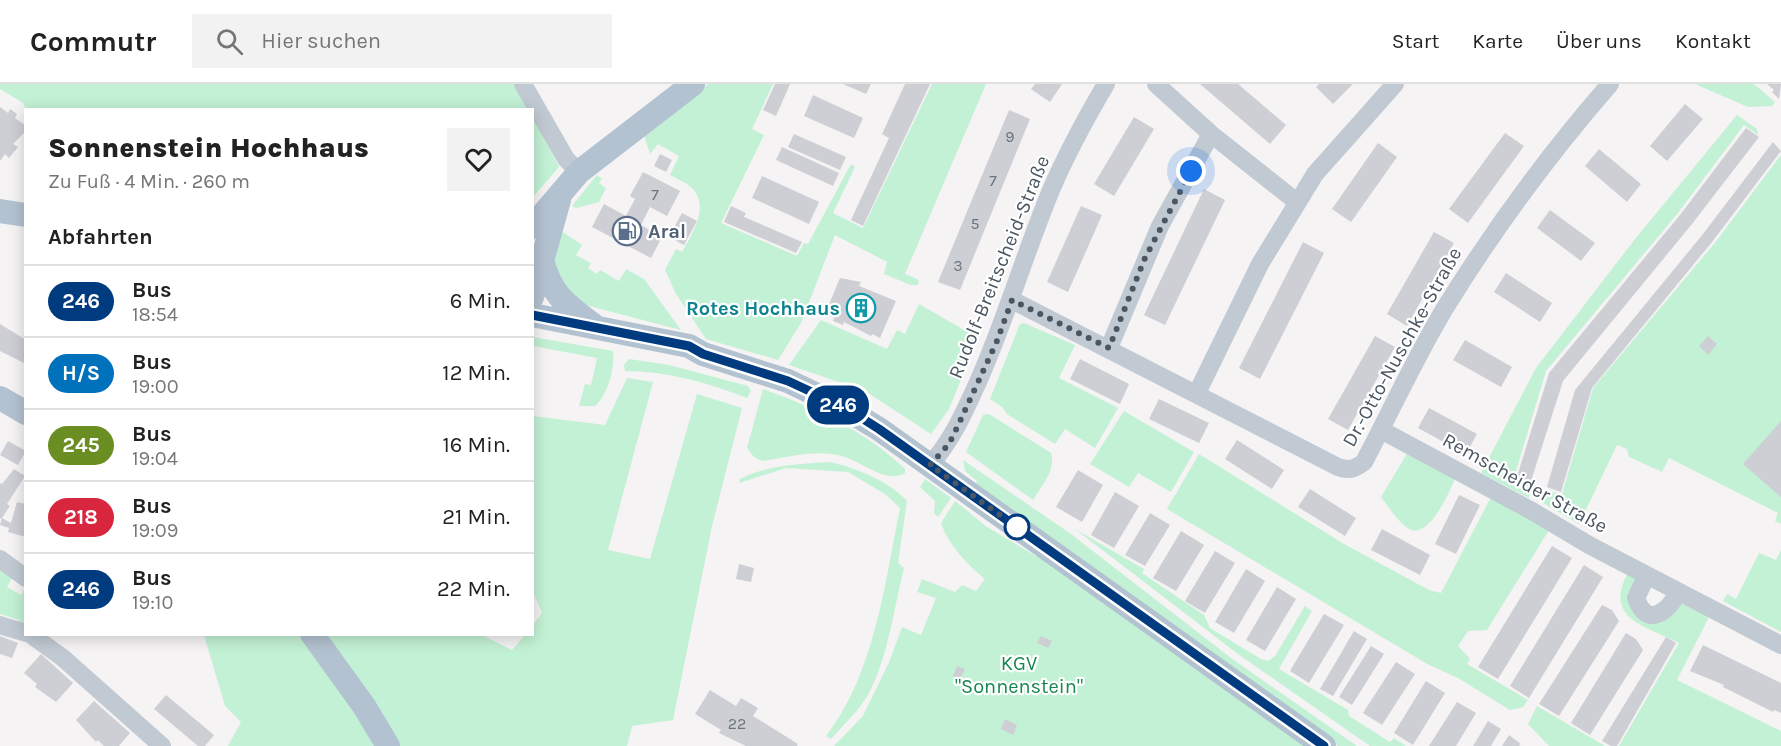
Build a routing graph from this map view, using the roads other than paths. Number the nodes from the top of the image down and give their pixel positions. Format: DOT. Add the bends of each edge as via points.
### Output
graph roads {
  1 [pos="523,84"];
  2 [pos="693,84"];
  3 [pos="1106,84"];
  4 [pos="1156,84"];
  5 [pos="1395,84"];
  6 [pos="1610,84"];
  7 [pos="1211,134"];
  8 [pos="579,172"];
  9 [pos="559,198"];
  10 [pos="1297,202"];
  11 [pos="0,211"];
  12 [pos="24,215"];
  13 [pos="534,224"];
  14 [pos="542,259"];
  15 [pos="534,289"];
  16 [pos="1012,300"];
  17 [pos="534,315"];
  18 [pos="597,328"];
  19 [pos="534,330"];
  20 [pos="1109,348"];
  21 [pos="703,354"];
  22 [pos="1197,393"];
  23 [pos="0,398"];
  24 [pos="24,412"];
  25 [pos="1381,430"];
  26 [pos="930,465"];
  27 [pos="0,559"];
  28 [pos="1647,575"];
  29 [pos="24,577"];
  30 [pos="1678,592"];
  31 [pos="0,626"];
  32 [pos="24,632"];
  33 [pos="33,636"];
  34 [pos="313,636"];
  35 [pos="1781,645"];
  36 [pos="162,746"];
  37 [pos="388,746"];
  38 [pos="1324,746"];
  1 -- 8 [label="street" via="566,159"];
  2 -- 8 [label="main road"];
  3 -- 16 [label="street, Rudolf-Breitscheid-Straße" via="1052,189"];
  4 -- 7 [label="street"];
  5 -- 10 [label="street" via="1315,174"];
  6 -- 25 [label="street, Dr.-Otto-Nuschke-Straße" via="1533,177 1487,242 1444,309"];
  7 -- 10 [label="street"];
  7 -- 20 [label="street" via="1160,226"];
  8 -- 9 [label="main road"];
  9 -- 13 [label="main road"];
  9 -- 14 [label="main road"];
  10 -- 22 [label="street" via="1260,264"];
  11 -- 12 [label="main road"];
  14 -- 15 [label="main road"];
  14 -- 18 [label="main road" via="550,287 561,301"];
  16 -- 20 [label="street, Dr.-Otto-Nuschke-Straße"];
  16 -- 26 [label="street, Rudolf-Breitscheid-Straße" via="949,444"];
  17 -- 18 [label="main road"];
  18 -- 21 [label="main road" via="689,346"];
  19 -- 21 [label="main road" via="671,357"];
  20 -- 22 [label="street, Dr.-Otto-Nuschke-Straße"];
  21 -- 26 [label="main road" via="788,381 846,408"];
  22 -- 25 [label="street, Dr.-Otto-Nuschke-Straße" via="1347,470 1364,462"];
  23 -- 24 [label="main road"];
  25 -- 28 [label="street, Remscheider Straße"];
  26 -- 38 [label="main road"];
  27 -- 29 [label="street"];
  28 -- 30 [label="street, Remscheider Straße"];
  28 -- 30 [label="street" via="1636,598 1648,613 1664,612"];
  30 -- 35 [label="street, Remscheider Straße"];
  31 -- 32 [label="street"];
  33 -- 36 [label="street"];
  34 -- 37 [label="main road"];
}
